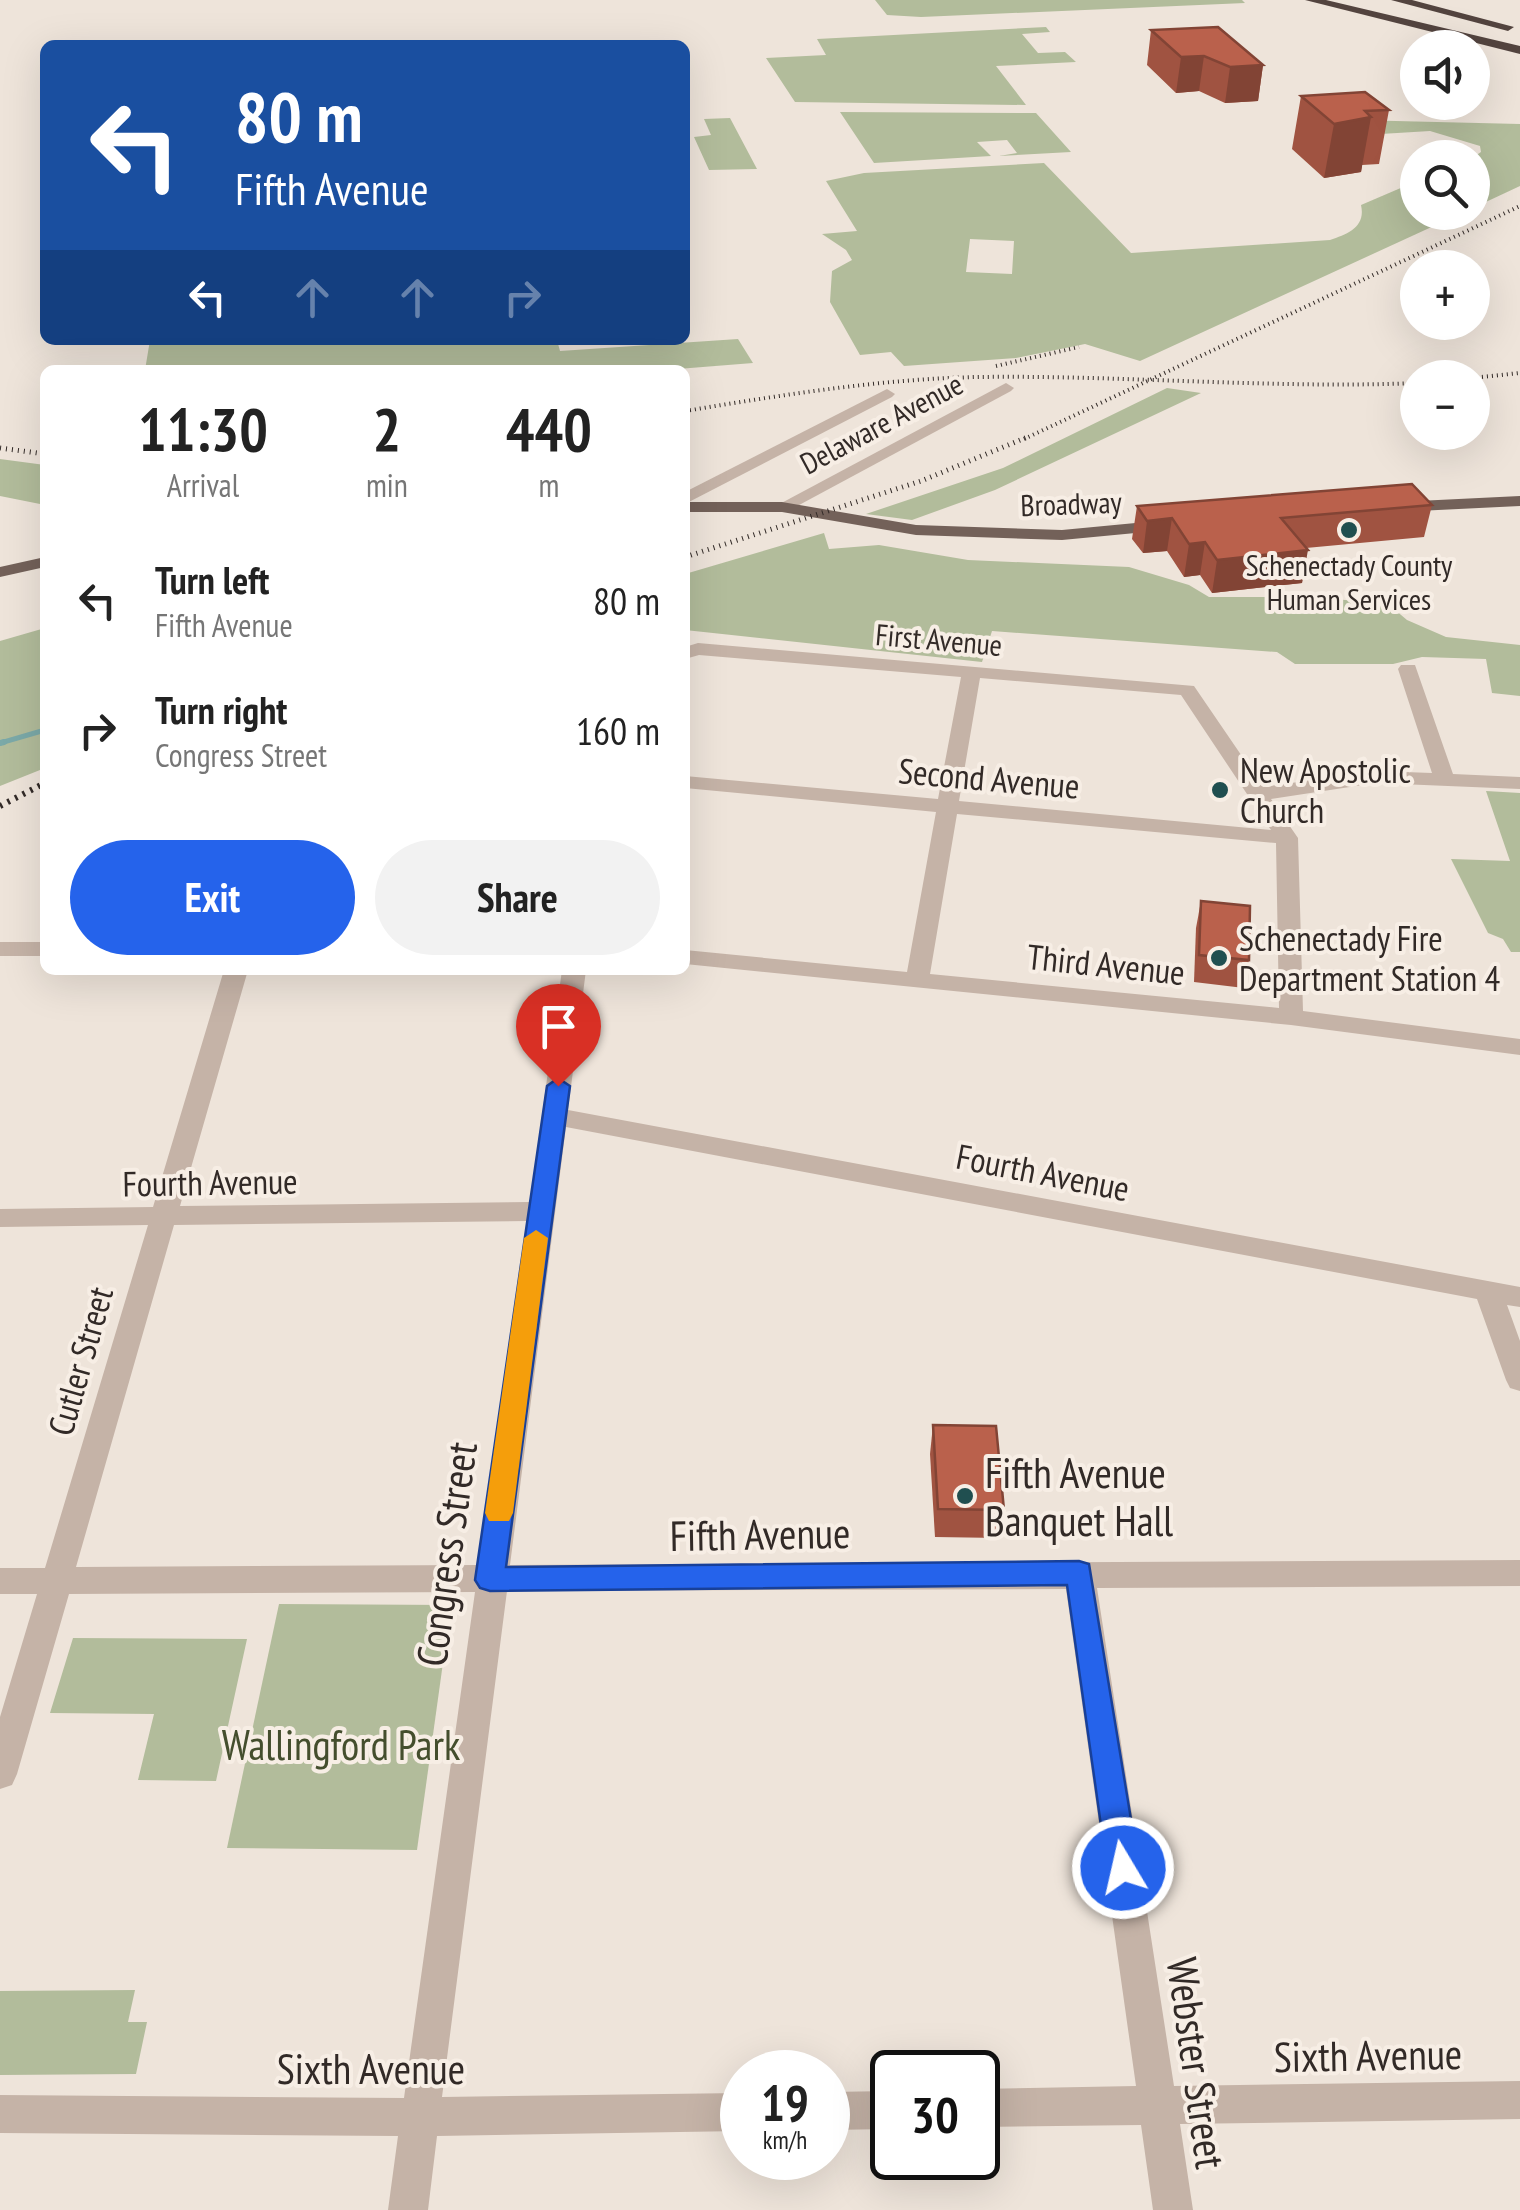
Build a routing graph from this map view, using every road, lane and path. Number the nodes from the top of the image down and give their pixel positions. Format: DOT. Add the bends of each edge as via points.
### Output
graph roads {
  1 [pos="1311,0"];
  2 [pos="1394,0"];
  3 [pos="1460,0"];
  4 [pos="1494,7"];
  5 [pos="1520,24"];
  6 [pos="1519,48"];
  7 [pos="1006,388"];
  8 [pos="886,394"];
  9 [pos="690,495"];
  10 [pos="1520,502"];
  11 [pos="690,507"];
  12 [pos="782,508"];
  13 [pos="1382,508"];
  14 [pos="1184,524"];
  15 [pos="40,563"];
  16 [pos="0,572"];
  17 [pos="690,652"];
  18 [pos="1408,669"];
  19 [pos="971,672"];
  20 [pos="1444,779"];
  21 [pos="690,782"];
  22 [pos="1520,783"];
  23 [pos="1259,794"];
  24 [pos="950,806"];
  25 [pos="1287,838"];
  26 [pos="0,949"];
  27 [pos="40,949"];
  28 [pos="690,957"];
  29 [pos="234,975"];
  30 [pos="573,975"];
  31 [pos="917,980"];
  32 [pos="1292,1017"];
  33 [pos="1520,1047"];
  34 [pos="554,1116"];
  35 [pos="540,1212"];
  36 [pos="0,1218"];
  37 [pos="160,1218"];
  38 [pos="1488,1291"];
  39 [pos="1520,1296"];
  40 [pos="1520,1380"];
  41 [pos="1079,1573"];
  42 [pos="1520,1573"];
  43 [pos="56,1580"];
  44 [pos="490,1580"];
  45 [pos="0,1581"];
  46 [pos="0,1774"];
  47 [pos="1520,2100"];
  48 [pos="1158,2106"];
  49 [pos="1000,2108"];
  50 [pos="720,2112"];
  51 [pos="0,2114"];
  52 [pos="419,2117"];
  53 [pos="408,2210"];
  54 [pos="1173,2210"];
  1 -- 6 [label="highway"];
  2 -- 5 [label="highway"];
  3 -- 5 [label="highway"];
  4 -- 5 [label="highway"];
  7 -- 12 [label="street, Delaware Avenue"];
  8 -- 9 [label="street"];
  10 -- 13 [label="main road"];
  11 -- 12 [label="main road, Broadway"];
  12 -- 14 [label="main road, Broadway" via="916,530 1053,535"];
  15 -- 16 [label="main road"];
  17 -- 19 [label="street, First Avenue"];
  18 -- 20 [label="street"];
  19 -- 23 [label="street, First Avenue" via="1187,690"];
  19 -- 24 [label="street"];
  20 -- 22 [label="street"];
  20 -- 23 [label="street" via="1376,777"];
  21 -- 24 [label="street, Second Avenue"];
  23 -- 25 [label="street"];
  24 -- 25 [label="street, Second Avenue"];
  24 -- 31 [label="street"];
  25 -- 32 [label="street"];
  26 -- 27 [label="street"];
  28 -- 31 [label="street, Third Avenue"];
  29 -- 37 [label="street, Cutler Street"];
  30 -- 34 [label="street, Congress Street"];
  31 -- 32 [label="street, Third Avenue"];
  32 -- 33 [label="street, Third Avenue"];
  34 -- 35 [label="street, Congress Street"];
  34 -- 38 [label="street, Fourth Avenue"];
  35 -- 37 [label="street, Fourth Avenue"];
  35 -- 44 [label="street, Congress Street"];
  36 -- 37 [label="street, Fourth Avenue"];
  37 -- 43 [label="street, Cutler Street"];
  38 -- 39 [label="street, Fourth Avenue"];
  38 -- 40 [label="street"];
  41 -- 42 [label="street, Fifth Avenue"];
  41 -- 44 [label="street, Fifth Avenue"];
  41 -- 48 [label="street, Webster Street"];
  43 -- 44 [label="street, Fifth Avenue"];
  43 -- 45 [label="street, Fifth Avenue"];
  43 -- 46 [label="street, Cutler Street"];
  44 -- 52 [label="street, Congress Street"];
  47 -- 48 [label="street, Sixth Avenue"];
  48 -- 49 [label="street, Sixth Avenue"];
  48 -- 54 [label="street, Webster Street"];
  50 -- 52 [label="street, Sixth Avenue"];
  51 -- 52 [label="street, Sixth Avenue"];
  52 -- 53 [label="street, Congress Street"];
}
